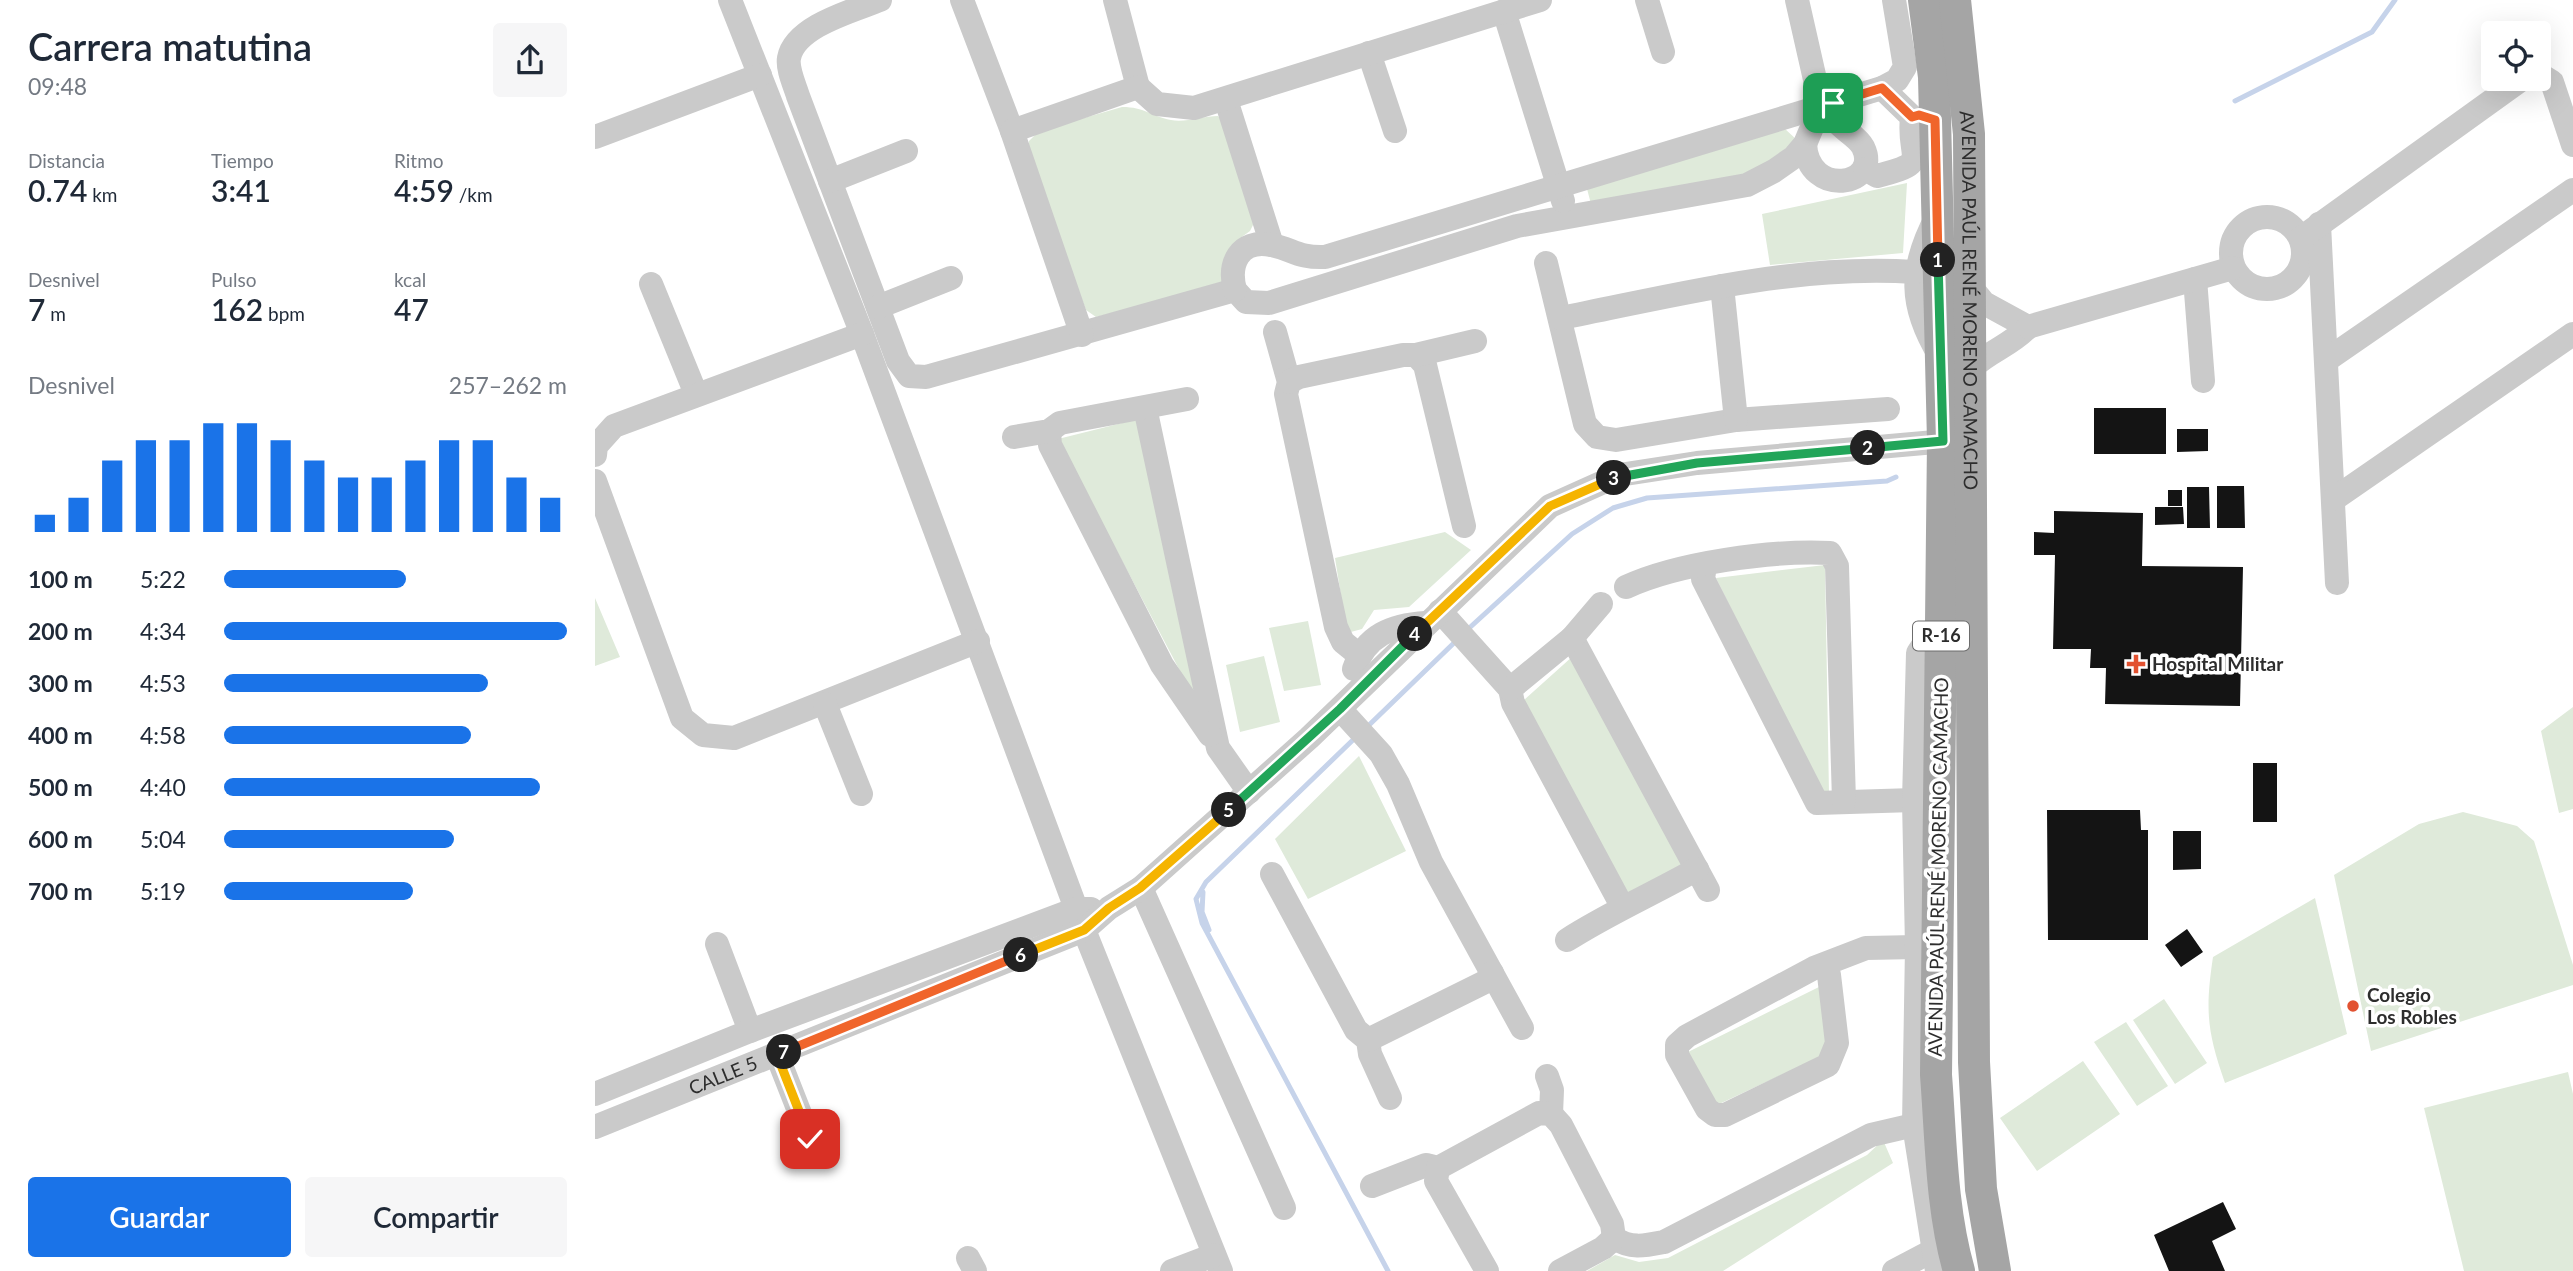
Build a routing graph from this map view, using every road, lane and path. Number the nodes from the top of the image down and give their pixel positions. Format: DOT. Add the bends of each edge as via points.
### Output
graph roads {
  1 [pos="730,0"];
  2 [pos="880,0"];
  3 [pos="962,0"];
  4 [pos="1115,0"];
  5 [pos="1540,0"];
  6 [pos="1647,0"];
  7 [pos="1797,0"];
  8 [pos="1894,0"];
  9 [pos="1924,0"];
  10 [pos="1955,0"];
  11 [pos="1504,11"];
  12 [pos="1663,52"];
  13 [pos="1369,53"];
  14 [pos="759,75"];
  15 [pos="2551,81"];
  16 [pos="1138,87"];
  17 [pos="1882,88"];
  18 [pos="2505,91"];
  19 [pos="1227,100"];
  20 [pos="1827,105"];
  21 [pos="1924,118"];
  22 [pos="1012,131"];
  23 [pos="1395,131"];
  24 [pos="595,137"];
  25 [pos="1805,144"];
  26 [pos="2573,145"];
  27 [pos="906,151"];
  28 [pos="1865,169"];
  29 [pos="830,181"];
  30 [pos="1557,186"];
  31 [pos="2573,190"];
  32 [pos="1569,214"];
  33 [pos="1937,216"];
  34 [pos="2310,231"];
  35 [pos="1272,245"];
  36 [pos="1546,263"];
  37 [pos="2233,268"];
  38 [pos="1915,272"];
  39 [pos="951,278"];
  40 [pos="2195,279"];
  41 [pos="651,284"];
  42 [pos="1722,286"];
  43 [pos="1971,287"];
  44 [pos="1235,290"];
  45 [pos="877,307"];
  46 [pos="1561,317"];
  47 [pos="2028,327"];
  48 [pos="1275,332"];
  49 [pos="862,334"];
  50 [pos="2573,334"];
  51 [pos="1082,335"];
  52 [pos="1475,341"];
  53 [pos="1416,355"];
  54 [pos="1941,358"];
  55 [pos="2328,359"];
  56 [pos="1973,367"];
  57 [pos="2203,381"];
  58 [pos="1289,382"];
  59 [pos="696,394"];
  60 [pos="1187,399"];
  61 [pos="1143,408"];
  62 [pos="1888,409"];
  63 [pos="1736,420"];
  64 [pos="1049,431"];
  65 [pos="1014,437"];
  66 [pos="1958,440"];
  67 [pos="595,455"];
  68 [pos="595,481"];
  69 [pos="2333,499"];
  70 [pos="1464,526"];
  71 [pos="1705,565"];
  72 [pos="2337,583"];
  73 [pos="1626,587"];
  74 [pos="1601,604"];
  75 [pos="1941,618"];
  76 [pos="1440,621"];
  77 [pos="1572,638"];
  78 [pos="978,641"];
  79 [pos="1359,655"];
  80 [pos="1510,689"];
  81 [pos="825,704"];
  82 [pos="1348,708"];
  83 [pos="1218,748"];
  84 [pos="1249,792"];
  85 [pos="861,794"];
  86 [pos="1914,800"];
  87 [pos="1844,801"];
  88 [pos="1272,874"];
  89 [pos="1140,888"];
  90 [pos="1622,906"];
  91 [pos="1080,919"];
  92 [pos="1567,940"];
  93 [pos="717,944"];
  94 [pos="1917,947"];
  95 [pos="1823,966"];
  96 [pos="1492,974"];
  97 [pos="1522,1028"];
  98 [pos="750,1031"];
  99 [pos="1368,1040"];
  100 [pos="777,1055"];
  101 [pos="1547,1076"];
  102 [pos="595,1094"];
  103 [pos="1390,1098"];
  104 [pos="1551,1114"];
  105 [pos="1915,1125"];
  106 [pos="595,1127"];
  107 [pos="810,1139"];
  108 [pos="1438,1168"];
  109 [pos="1373,1186"];
  110 [pos="1284,1208"];
  111 [pos="1614,1238"];
  112 [pos="1935,1261"];
  113 [pos="1218,1263"];
  114 [pos="1172,1271"];
  115 [pos="1487,1271"];
  116 [pos="1560,1271"];
  117 [pos="1894,1271"];
  118 [pos="1959,1271"];
  119 [pos="1995,1271"];
  1 -- 14 [label="street"];
  2 -- 29 [label="street" via="821,23 796,42 788,60"];
  3 -- 22 [label="street"];
  4 -- 16 [label="street"];
  5 -- 11 [label="street"];
  6 -- 12 [label="street"];
  7 -- 20 [label="street"];
  8 -- 17 [label="street" via="1905,67 1897,80"];
  9 -- 21 [label="main road, AVENIDA PAÚL RENÉ MORENO CAMACHO / R-16" via="1934,76"];
  10 -- 43 [label="main road, AVENIDA PAÚL RENÉ MORENO CAMACHO / R-16" via="1969,134"];
  11 -- 13 [label="street"];
  11 -- 30 [label="street"];
  13 -- 19 [label="street"];
  13 -- 23 [label="street"];
  14 -- 24 [label="street"];
  14 -- 49 [label="street"];
  15 -- 26 [label="street"];
  16 -- 19 [label="street" via="1157,104 1194,108"];
  16 -- 22 [label="street"];
  17 -- 20 [label="street"];
  17 -- 21 [label="street"];
  18 -- 34 [label="street"];
  19 -- 35 [label="street"];
  20 -- 25 [label="street"];
  20 -- 28 [label="street" via="1836,121 1861,143 1867,156"];
  20 -- 30 [label="street"];
  21 -- 28 [label="street" via="1912,164 1877,176"];
  21 -- 33 [label="main road, AVENIDA PAÚL RENÉ MORENO CAMACHO / R-16"];
  22 -- 51 [label="street"];
  25 -- 28 [label="street" via="1806,156 1823,178 1836,182 1854,179"];
  25 -- 32 [label="street" via="1774,171 1747,185"];
  27 -- 29 [label="street"];
  29 -- 45 [label="street"];
  30 -- 32 [label="street"];
  30 -- 35 [label="street" via="1325,257 1295,255"];
  31 -- 55 [label="street"];
  32 -- 44 [label="street" via="1269,303 1246,302"];
  33 -- 38 [label="street"];
  33 -- 54 [label="main road, AVENIDA PAÚL RENÉ MORENO CAMACHO / R-16"];
  34 -- 37 [label="street" via="2280,218 2252,219 2232,239"];
  34 -- 37 [label="street" via="2301,266 2294,278 2281,286 2253,287"];
  34 -- 55 [label="street"];
  35 -- 44 [label="street" via="1253,244 1236,256 1230,272"];
  36 -- 46 [label="street"];
  37 -- 40 [label="street"];
  38 -- 42 [label="street" via="1835,271"];
  38 -- 54 [label="street" via="1925,332"];
  39 -- 45 [label="street"];
  40 -- 47 [label="street"];
  40 -- 57 [label="street"];
  41 -- 59 [label="street"];
  42 -- 46 [label="street"];
  42 -- 63 [label="street"];
  43 -- 47 [label="street" via="1984,303"];
  43 -- 56 [label="main road, AVENIDA PAÚL RENÉ MORENO CAMACHO / R-16"];
  44 -- 51 [label="street"];
  45 -- 51 [label="street" via="898,361 909,376 926,377"];
  46 -- 63 [label="street" via="1585,424 1597,437 1616,440"];
  47 -- 56 [label="street"];
  48 -- 58 [label="street"];
  49 -- 59 [label="street"];
  49 -- 78 [label="street"];
  50 -- 69 [label="street"];
  52 -- 53 [label="street"];
  53 -- 58 [label="street"];
  53 -- 70 [label="street" via="1425,365"];
  54 -- 66 [label="main road, AVENIDA PAÚL RENÉ MORENO CAMACHO / R-16"];
  55 -- 69 [label="street"];
  56 -- 66 [label="main road, AVENIDA PAÚL RENÉ MORENO CAMACHO / R-16"];
  58 -- 79 [label="street" via="1286,394 1336,627 1343,642"];
  59 -- 67 [label="street" via="614,426 596,446"];
  60 -- 61 [label="street"];
  61 -- 64 [label="street" via="1060,423"];
  61 -- 83 [label="street"];
  62 -- 63 [label="street"];
  64 -- 65 [label="street"];
  64 -- 83 [label="street" via="1050,444 1162,665"];
  66 -- 75 [label="main road, AVENIDA PAÚL RENÉ MORENO CAMACHO / R-16"];
  66 -- 76 [label="street" via="1697,463 1619,475 1550,506"];
  66 -- 119 [label="main road, AVENIDA PAÚL RENÉ MORENO CAMACHO / R-16" via="1974,1062 1981,1189"];
  68 -- 81 [label="street" via="682,718 703,735 734,738"];
  69 -- 72 [label="street"];
  71 -- 73 [label="street" via="1647,577"];
  71 -- 87 [label="street" via="1703,579 1812,795 1817,803"];
  71 -- 87 [label="street" via="1830,553 1837,566"];
  74 -- 77 [label="street"];
  75 -- 86 [label="street" via="1918,653"];
  75 -- 118 [label="main road, AVENIDA PAÚL RENÉ MORENO CAMACHO / R-16" via="1936,1075 1942,1160"];
  76 -- 79 [label="street" via="1402,624 1382,631"];
  76 -- 80 [label="street" via="1473,648"];
  76 -- 82 [label="street"];
  77 -- 80 [label="street"];
  77 -- 90 [label="street" via="1702,879"];
  78 -- 81 [label="street"];
  78 -- 91 [label="street"];
  79 -- 82 [label="street"];
  80 -- 90 [label="street" via="1513,703"];
  81 -- 85 [label="street"];
  82 -- 84 [label="street"];
  82 -- 96 [label="street" via="1398,784 1431,862 1490,963"];
  83 -- 84 [label="street"];
  84 -- 89 [label="street"];
  86 -- 87 [label="street"];
  86 -- 94 [label="street"];
  88 -- 99 [label="street" via="1356,1030"];
  89 -- 91 [label="street" via="1109,908"];
  89 -- 110 [label="street"];
  90 -- 92 [label="street"];
  91 -- 98 [label="street, CALLE 5"];
  91 -- 100 [label="street, CALLE 5"];
  91 -- 113 [label="street"];
  93 -- 98 [label="street"];
  94 -- 95 [label="street" via="1866,948"];
  94 -- 105 [label="street"];
  95 -- 95 [label="street" via="1677,1045 1677,1055 1707,1109 1725,1115 1828,1065 1837,1043 1829,975"];
  96 -- 97 [label="street"];
  96 -- 99 [label="street" via="1485,982"];
  98 -- 102 [label="street, CALLE 5"];
  99 -- 103 [label="street"];
  100 -- 106 [label="street, CALLE 5"];
  100 -- 107 [label="street"];
  101 -- 104 [label="street" via="1552,1090"];
  104 -- 108 [label="street" via="1539,1113"];
  104 -- 111 [label="street" via="1562,1125 1612,1224"];
  105 -- 111 [label="street" via="1871,1135 1664,1242 1639,1248"];
  105 -- 112 [label="street"];
  108 -- 109 [label="street" via="1426,1164"];
  108 -- 115 [label="street" via="1437,1181"];
  111 -- 116 [label="street"];
  112 -- 117 [label="street"];
  113 -- 114 [label="street"];
}
